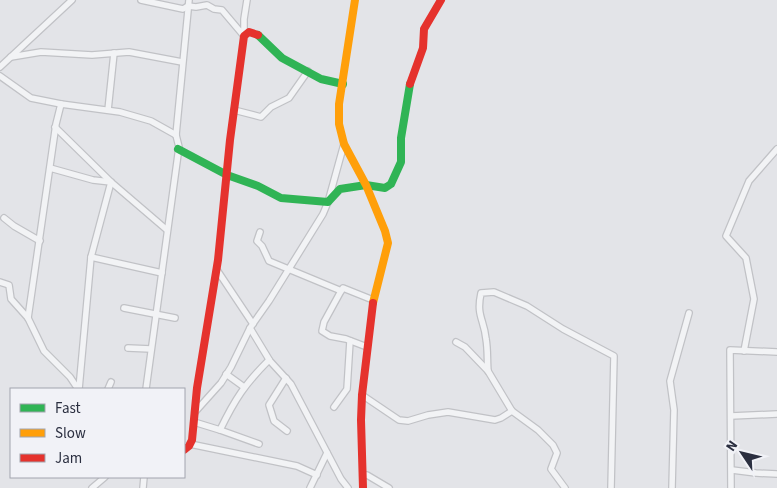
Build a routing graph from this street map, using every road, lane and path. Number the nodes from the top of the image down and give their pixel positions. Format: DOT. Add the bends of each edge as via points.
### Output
graph roads {
  1 [pos="72,0"];
  2 [pos="141,0"];
  3 [pos="247,0"];
  4 [pos="355,0"];
  5 [pos="441,0"];
  6 [pos="189,3"];
  7 [pos="244,36"];
  8 [pos="114,53"];
  9 [pos="11,57"];
  10 [pos="182,62"];
  11 [pos="0,67"];
  12 [pos="308,71"];
  13 [pos="0,76"];
  14 [pos="343,84"];
  15 [pos="61,104"];
  16 [pos="108,110"];
  17 [pos="234,110"];
  18 [pos="55,127"];
  19 [pos="176,135"];
  20 [pos="344,144"];
  21 [pos="178,149"];
  22 [pos="777,149"];
  23 [pos="50,168"];
  24 [pos="227,175"];
  25 [pos="111,182"];
  26 [pos="366,185"];
  27 [pos="328,202"];
  28 [pos="4,218"];
  29 [pos="167,230"];
  30 [pos="260,232"];
  31 [pos="40,241"];
  32 [pos="91,257"];
  33 [pos="217,270"];
  34 [pos="289,270"];
  35 [pos="162,273"];
  36 [pos="0,282"];
  37 [pos="341,291"];
  38 [pos="374,300"];
  39 [pos="124,308"];
  40 [pos="689,313"];
  41 [pos="156,315"];
  42 [pos="28,318"];
  43 [pos="175,318"];
  44 [pos="251,326"];
  45 [pos="350,341"];
  46 [pos="456,342"];
  47 [pos="128,348"];
  48 [pos="368,348"];
  49 [pos="151,349"];
  50 [pos="744,351"];
  51 [pos="777,352"];
  52 [pos="269,360"];
  53 [pos="488,371"];
  54 [pos="226,374"];
  55 [pos="286,378"];
  56 [pos="111,382"];
  57 [pos="244,387"];
  58 [pos="78,388"];
  59 [pos="79,388"];
  60 [pos="108,388"];
  61 [pos="146,388"];
  62 [pos="362,395"];
  63 [pos="334,407"];
  64 [pos="512,411"];
  65 [pos="194,412"];
  66 [pos="777,414"];
  67 [pos="731,416"];
  68 [pos="194,422"];
  69 [pos="220,430"];
  70 [pos="287,431"];
  71 [pos="190,444"];
  72 [pos="259,444"];
  73 [pos="185,449"];
  74 [pos="327,453"];
  75 [pos="732,470"];
  76 [pos="777,474"];
  77 [pos="317,475"];
  78 [pos="363,476"];
  79 [pos="104,478"];
  80 [pos="92,488"];
  81 [pos="310,488"];
  82 [pos="348,488"];
  83 [pos="364,488"];
  84 [pos="389,488"];
  85 [pos="565,488"];
  86 [pos="611,488"];
  87 [pos="672,488"];
  88 [pos="731,488"];
  1 -- 9 [label="street"];
  2 -- 6 [label="street" via="183,9"];
  3 -- 7 [label="street"];
  4 -- 14 [label="street"];
  5 -- 26 [label="street" via="424,29 423,48 410,83 401,138 401,162 391,184 385,188"];
  6 -- 7 [label="street" via="196,8 207,5 222,10"];
  6 -- 10 [label="street"];
  7 -- 12 [label="street" via="249,32 256,33 282,58"];
  7 -- 17 [label="street"];
  8 -- 9 [label="street" via="41,52"];
  8 -- 10 [label="street" via="129,52"];
  8 -- 16 [label="street"];
  9 -- 11 [label="street"];
  10 -- 19 [label="street"];
  12 -- 14 [label="street" via="321,79"];
  12 -- 17 [label="street" via="289,98 271,107 261,117"];
  13 -- 15 [label="street" via="31,98"];
  14 -- 20 [label="street" via="339,115"];
  15 -- 16 [label="street"];
  15 -- 18 [label="street"];
  16 -- 19 [label="street" via="152,121"];
  17 -- 24 [label="street"];
  18 -- 23 [label="street"];
  18 -- 25 [label="street"];
  19 -- 21 [label="street"];
  20 -- 26 [label="street"];
  20 -- 27 [label="street"];
  21 -- 24 [label="street"];
  21 -- 29 [label="street"];
  22 -- 50 [label="street" via="749,181 726,236 746,258 754,299"];
  23 -- 25 [label="street"];
  23 -- 31 [label="street"];
  24 -- 27 [label="street" via="281,198"];
  24 -- 33 [label="street"];
  25 -- 29 [label="street"];
  25 -- 32 [label="street"];
  26 -- 27 [label="street" via="340,189"];
  26 -- 38 [label="street" via="386,230 388,244"];
  27 -- 34 [label="street"];
  28 -- 31 [label="street"];
  29 -- 35 [label="street"];
  30 -- 34 [label="street" via="257,241 269,261"];
  31 -- 42 [label="street"];
  32 -- 35 [label="street"];
  32 -- 59 [label="street"];
  33 -- 44 [label="street"];
  33 -- 65 [label="street"];
  34 -- 37 [label="street"];
  34 -- 44 [label="street"];
  35 -- 41 [label="street"];
  36 -- 42 [label="street" via="9,285 11,299"];
  37 -- 38 [label="street" via="343,288"];
  37 -- 45 [label="street" via="322,332"];
  38 -- 48 [label="street"];
  39 -- 41 [label="street"];
  40 -- 87 [label="street" via="670,381 674,410"];
  41 -- 43 [label="street"];
  41 -- 49 [label="street"];
  42 -- 58 [label="street" via="44,351"];
  44 -- 52 [label="street"];
  44 -- 54 [label="street"];
  45 -- 48 [label="street"];
  45 -- 63 [label="street" via="347,389"];
  46 -- 53 [label="street"];
  47 -- 49 [label="street"];
  48 -- 62 [label="street"];
  49 -- 61 [label="street"];
  50 -- 51 [label="street"];
  50 -- 67 [label="street" via="730,350"];
  52 -- 55 [label="street"];
  52 -- 57 [label="street"];
  53 -- 64 [label="street"];
  53 -- 86 [label="street" via="486,339 479,316 481,293 494,292 527,306 614,356"];
  54 -- 57 [label="street"];
  54 -- 65 [label="street"];
  55 -- 70 [label="street" via="269,404 274,421"];
  55 -- 74 [label="street"];
  56 -- 60 [label="street"];
  57 -- 69 [label="street"];
  62 -- 64 [label="street" via="399,420 408,421 448,412 495,420"];
  62 -- 78 [label="street"];
  64 -- 85 [label="street" via="553,445 557,453 551,469"];
  65 -- 68 [label="street"];
  66 -- 67 [label="street"];
  67 -- 75 [label="street"];
  68 -- 69 [label="street"];
  68 -- 71 [label="street"];
  69 -- 72 [label="street"];
  71 -- 73 [label="street"];
  71 -- 77 [label="street" via="297,466"];
  74 -- 77 [label="street"];
  74 -- 82 [label="street"];
  75 -- 76 [label="street"];
  75 -- 88 [label="street"];
  77 -- 81 [label="street"];
  78 -- 83 [label="street"];
  78 -- 84 [label="street" via="367,475"];
  79 -- 80 [label="street"];
}
